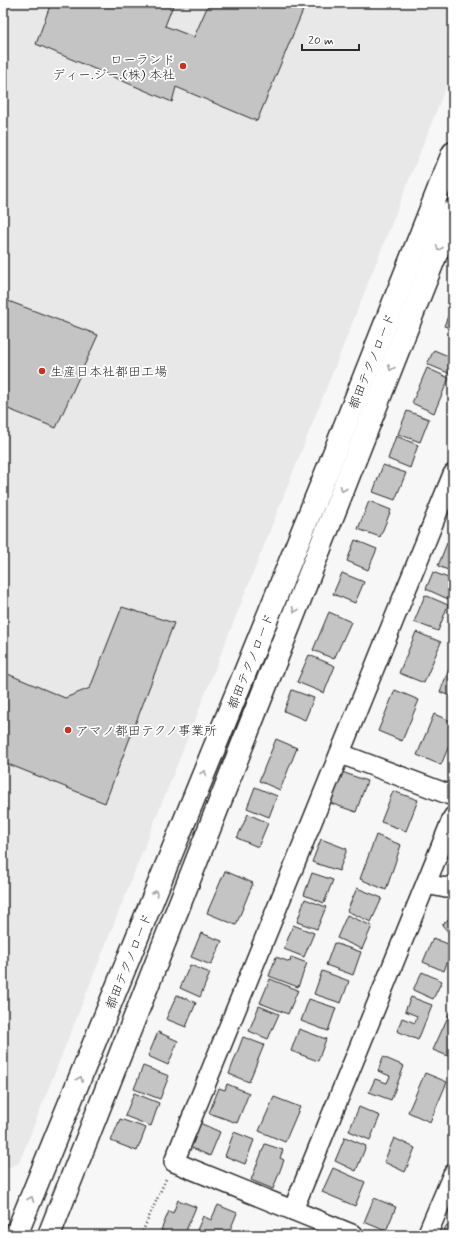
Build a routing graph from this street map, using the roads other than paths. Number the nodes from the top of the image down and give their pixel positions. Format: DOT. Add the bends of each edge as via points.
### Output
graph roads {
  1 [pos="453,152"];
  2 [pos="453,211"];
  3 [pos="453,474"];
  4 [pos="341,754"];
  5 [pos="453,796"];
  6 [pos="453,817"];
  7 [pos="426,884"];
  8 [pos="453,884"];
  9 [pos="453,1174"];
  10 [pos="294,1210"];
  11 [pos="14,1233"];
  12 [pos="48,1235"];
  13 [pos="354,1235"];
  14 [pos="427,1235"];
  11 -- 1 [label="street, 都田テクノロード, one-way" via="326,473"];
  2 -- 12 [label="street, 都田テクノロード, one-way"];
  3 -- 4 [label="street"];
  4 -- 5 [label="street"];
  4 -- 10 [label="street" via="174,1162"];
  6 -- 7 [label="street"];
  7 -- 8 [label="street" via="446,888"];
  7 -- 10 [label="street"];
  9 -- 14 [label="street"];
  10 -- 13 [label="street"];
}
